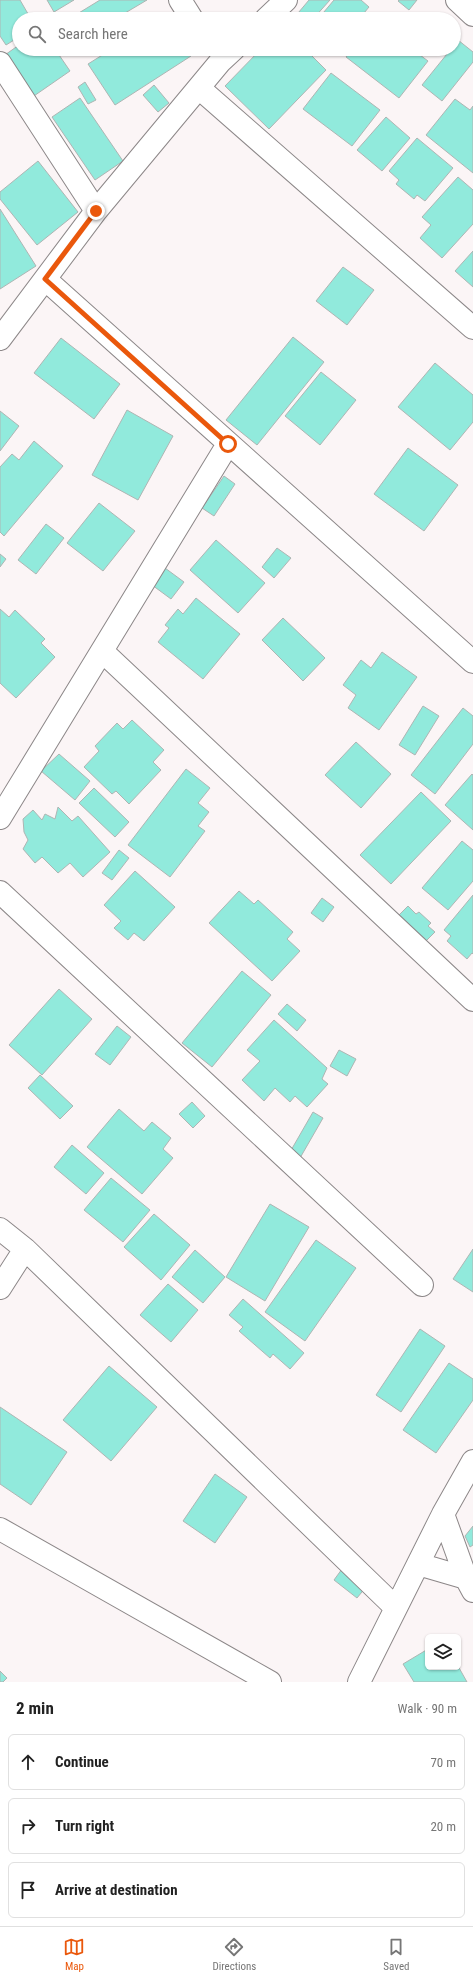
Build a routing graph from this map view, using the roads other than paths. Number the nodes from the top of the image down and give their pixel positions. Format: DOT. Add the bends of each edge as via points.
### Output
graph roads {
  1 [pos="180,0"];
  2 [pos="286,0"];
  3 [pos="457,0"];
  4 [pos="188,12"];
  5 [pos="273,12"];
  6 [pos="473,15"];
  7 [pos="221,56"];
  8 [pos="0,63"];
  9 [pos="199,88"];
  10 [pos="96,211"];
  11 [pos="45,279"];
  12 [pos="473,328"];
  13 [pos="0,339"];
  14 [pos="228,444"];
  15 [pos="102,651"];
  16 [pos="473,662"];
  17 [pos="0,818"];
  18 [pos="0,892"];
  19 [pos="473,1000"];
  20 [pos="0,1229"];
  21 [pos="25,1249"];
  22 [pos="422,1285"];
  23 [pos="0,1288"];
  24 [pos="473,1461"];
  25 [pos="443,1514"];
  26 [pos="0,1528"];
  27 [pos="418,1564"];
  28 [pos="470,1584"];
  29 [pos="396,1608"];
  30 [pos="270,1682"];
  31 [pos="360,1682"];
  1 -- 4 [label="street"];
  2 -- 5 [label="street"];
  3 -- 6 [label="street"];
  7 -- 9 [label="street"];
  8 -- 10 [label="street"];
  9 -- 10 [label="street"];
  9 -- 12 [label="street"];
  10 -- 11 [label="street"];
  11 -- 13 [label="street"];
  11 -- 14 [label="street"];
  14 -- 15 [label="street"];
  14 -- 16 [label="street"];
  15 -- 17 [label="street"];
  15 -- 19 [label="street"];
  18 -- 22 [label="street"];
  20 -- 21 [label="street"];
  21 -- 23 [label="street"];
  21 -- 29 [label="street"];
  24 -- 25 [label="street"];
  25 -- 27 [label="street"];
  25 -- 28 [label="street"];
  26 -- 30 [label="street"];
  27 -- 28 [label="street"];
  27 -- 29 [label="street"];
  29 -- 31 [label="street"];
}
